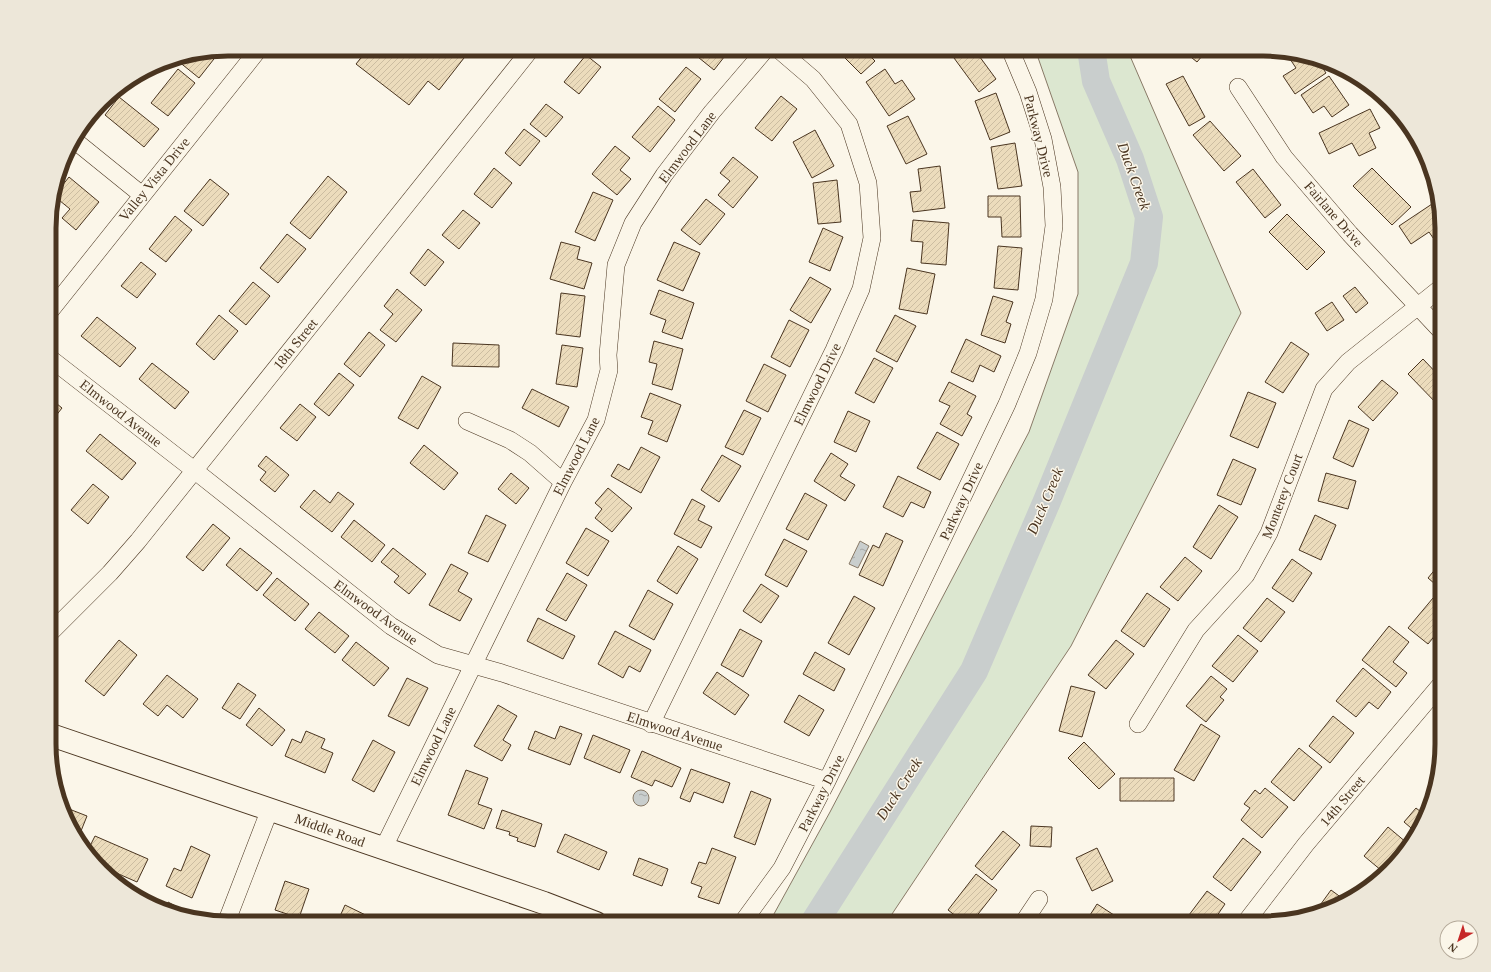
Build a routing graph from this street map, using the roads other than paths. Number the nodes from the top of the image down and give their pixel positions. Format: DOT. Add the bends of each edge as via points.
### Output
graph roads {
  1 [pos="253,56"];
  2 [pos="525,56"];
  3 [pos="760,56"];
  4 [pos="786,56"];
  5 [pos="1013,56"];
  6 [pos="1238,86"];
  7 [pos="78,143"];
  8 [pos="142,195"];
  9 [pos="1435,293"];
  10 [pos="56,302"];
  11 [pos="1419,306"];
  12 [pos="1435,324"];
  13 [pos="56,364"];
  14 [pos="467,421"];
  15 [pos="194,470"];
  16 [pos="563,482"];
  17 [pos="56,626"];
  18 [pos="472,665"];
  19 [pos="1435,691"];
  20 [pos="651,724"];
  21 [pos="1138,724"];
  22 [pos="56,733"];
  23 [pos="827,782"];
  24 [pos="270,809"];
  25 [pos="383,849"];
  26 [pos="1039,899"];
  27 [pos="229,916"];
  28 [pos="578,916"];
  29 [pos="747,916"];
  30 [pos="1028,916"];
  31 [pos="1250,916"];
  1 -- 8 [label="street, Valley Vista Drive"];
  2 -- 15 [label="street, 18th Street"];
  3 -- 16 [label="street, Elmwood Lane" via="712,112 664,175 633,223 616,265 609,370 596,420"];
  4 -- 20 [label="street, Elmwood Drive" via="812,79 849,124 868,183 872,238 861,289 834,350"];
  5 -- 23 [label="street, Parkway Drive" via="1041,132 1052,187 1054,226 1044,299 1028,353 1007,404"];
  6 -- 11 [label="street, Fairlane Drive" via="1284,158 1350,234"];
  7 -- 8 [label="street"];
  8 -- 10 [label="street, Valley Vista Drive"];
  9 -- 11 [label="street, Monterey Court"];
  11 -- 12 [label="street, Fairlane Drive"];
  11 -- 21 [label="street, Monterey Court" via="1348,362 1324,389 1269,533 1254,561 1246,575 1196,630"];
  13 -- 15 [label="street, Elmwood Avenue"];
  14 -- 16 [label="street" via="510,440"];
  15 -- 17 [label="street, 18th Street" via="115,568"];
  15 -- 18 [label="street, Elmwood Avenue" via="391,626 438,655"];
  16 -- 18 [label="street, Elmwood Lane"];
  18 -- 20 [label="street, Elmwood Avenue"];
  18 -- 25 [label="street, Elmwood Lane"];
  19 -- 31 [label="street, 14th Street" via="1306,844"];
  20 -- 23 [label="street, Elmwood Avenue"];
  22 -- 24 [label="main road, Middle Road"];
  23 -- 29 [label="street, Parkway Drive" via="782,868"];
  24 -- 25 [label="main road, Middle Road"];
  24 -- 27 [label="street"];
  25 -- 28 [label="main road, Middle Road"];
  26 -- 30 [label="street"];
}
